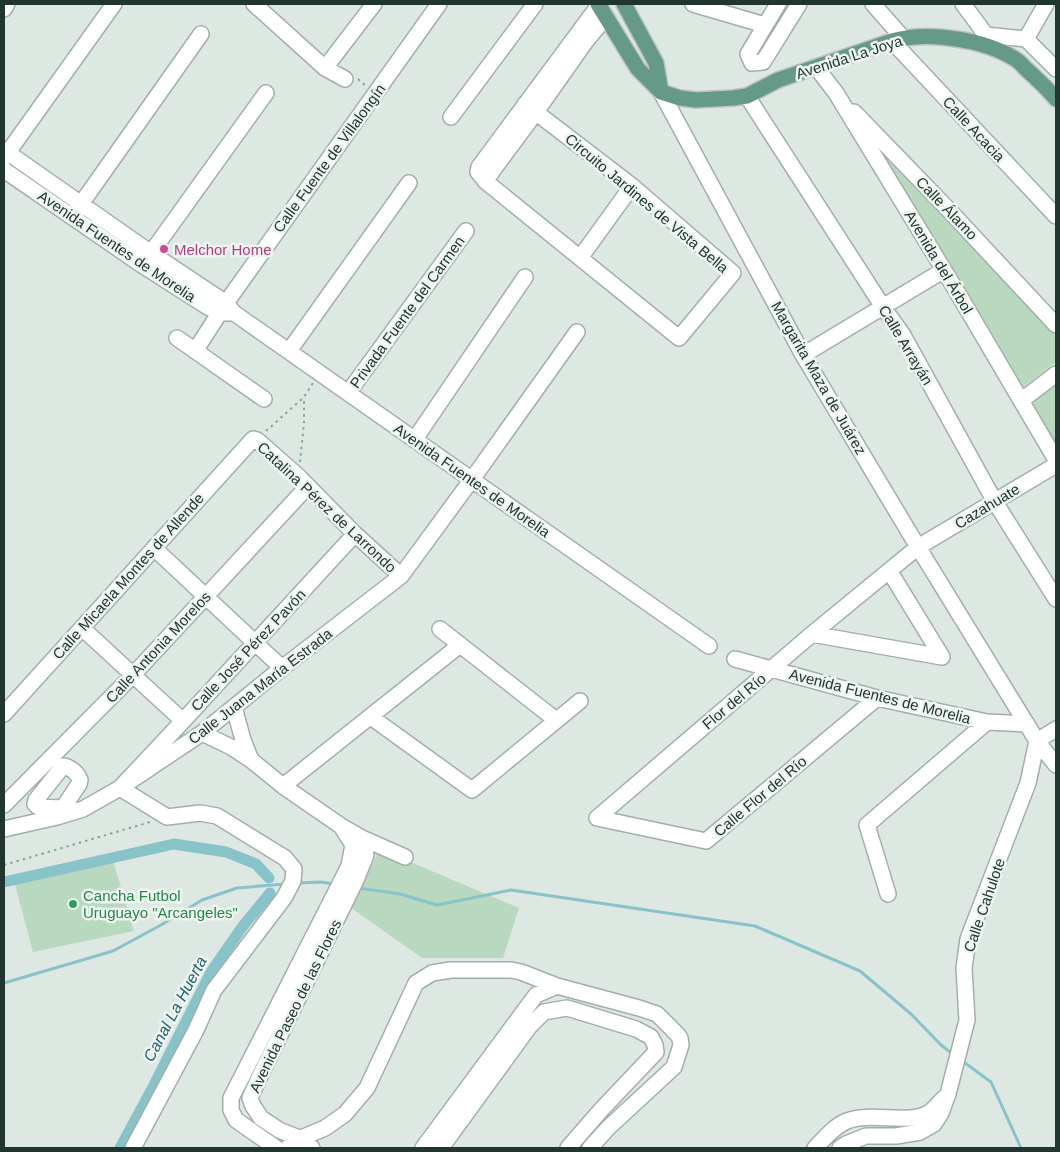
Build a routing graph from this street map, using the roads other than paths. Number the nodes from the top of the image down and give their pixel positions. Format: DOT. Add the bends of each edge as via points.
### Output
graph roads {
  1 [pos="8,4"];
  2 [pos="114,4"];
  3 [pos="254,4"];
  4 [pos="374,4"];
  5 [pos="439,4"];
  6 [pos="535,4"];
  7 [pos="624,4"];
  8 [pos="694,4"];
  9 [pos="778,4"];
  10 [pos="799,4"];
  11 [pos="873,4"];
  12 [pos="963,4"];
  13 [pos="1046,4"];
  14 [pos="4,9"];
  15 [pos="601,9"];
  16 [pos="765,25"];
  17 [pos="201,34"];
  18 [pos="986,35"];
  19 [pos="1026,39"];
  20 [pos="897,40"];
  21 [pos="996,49"];
  22 [pos="816,67"];
  23 [pos="325,68"];
  24 [pos="1056,69"];
  25 [pos="345,79"];
  26 [pos="661,92"];
  27 [pos="266,93"];
  28 [pos="836,93"];
  29 [pos="747,96"];
  30 [pos="1056,99"];
  31 [pos="530,108"];
  32 [pos="452,116"];
  33 [pos="5,154"];
  34 [pos="4,170"];
  35 [pos="409,183"];
  36 [pos="632,186"];
  37 [pos="81,204"];
  38 [pos="1056,216"];
  39 [pos="72,217"];
  40 [pos="466,231"];
  41 [pos="580,258"];
  42 [pos="147,259"];
  43 [pos="944,270"];
  44 [pos="525,277"];
  45 [pos="883,307"];
  46 [pos="226,309"];
  47 [pos="1056,325"];
  48 [pos="577,332"];
  49 [pos="176,338"];
  50 [pos="195,350"];
  51 [pos="288,351"];
  52 [pos="803,355"];
  53 [pos="1056,374"];
  54 [pos="348,393"];
  55 [pos="264,400"];
  56 [pos="1022,400"];
  57 [pos="255,439"];
  58 [pos="415,439"];
  59 [pos="1056,460"];
  60 [pos="1056,465"];
  61 [pos="472,480"];
  62 [pos="303,481"];
  63 [pos="995,502"];
  64 [pos="355,534"];
  65 [pos="918,547"];
  66 [pos="154,548"];
  67 [pos="890,572"];
  68 [pos="401,576"];
  69 [pos="206,597"];
  70 [pos="1056,599"];
  71 [pos="82,628"];
  72 [pos="440,629"];
  73 [pos="812,634"];
  74 [pos="255,643"];
  75 [pos="460,645"];
  76 [pos="710,646"];
  77 [pos="735,659"];
  78 [pos="282,668"];
  79 [pos="771,670"];
  80 [pos="133,675"];
  81 [pos="877,698"];
  82 [pos="580,701"];
  83 [pos="234,707"];
  84 [pos="4,714"];
  85 [pos="371,717"];
  86 [pos="556,720"];
  87 [pos="183,721"];
  88 [pos="987,722"];
  89 [pos="1027,724"];
  90 [pos="1056,729"];
  91 [pos="202,733"];
  92 [pos="1037,741"];
  93 [pos="251,760"];
  94 [pos="1056,765"];
  95 [pos="283,786"];
  96 [pos="120,788"];
  97 [pos="4,806"];
  98 [pos="597,818"];
  99 [pos="4,830"];
  100 [pos="357,841"];
  101 [pos="405,857"];
  102 [pos="345,887"];
  103 [pos="888,894"];
  104 [pos="521,972"];
  105 [pos="557,986"];
  106 [pos="536,995"];
  107 [pos="551,1011"];
  108 [pos="672,1028"];
  109 [pos="651,1037"];
  110 [pos="680,1050"];
  111 [pos="656,1052"];
  112 [pos="950,1088"];
  113 [pos="325,1128"];
  114 [pos="293,1143"];
  115 [pos="133,1148"];
  116 [pos="276,1148"];
  117 [pos="313,1148"];
  118 [pos="423,1148"];
  119 [pos="441,1148"];
  120 [pos="568,1148"];
  121 [pos="590,1148"];
  122 [pos="814,1148"];
  123 [pos="840,1148"];
  1 -- 14 [label="street"];
  2 -- 33 [label="street"];
  3 -- 23 [label="street"];
  4 -- 23 [label="street"];
  5 -- 46 [label="street, Calle Fuente de Villalongín"];
  6 -- 32 [label="street"];
  7 -- 26 [label="main road, Margarita Maza de Juárez" via="656,63"];
  8 -- 16 [label="street"];
  9 -- 16 [label="street"];
  10 -- 16 [label="street" via="763,62 752,63 748,54"];
  11 -- 20 [label="street, Calle Acacia"];
  12 -- 18 [label="street"];
  13 -- 19 [label="street"];
  15 -- 26 [label="main road, Avenida La Joya" via="638,69"];
  15 -- 31 [label="street, Circuito Jardines de Vista Bella"];
  17 -- 37 [label="street"];
  18 -- 19 [label="street"];
  18 -- 21 [label="street"];
  19 -- 24 [label="street"];
  20 -- 21 [label="main road, Avenida La Joya" via="931,36"];
  20 -- 22 [label="main road, Avenida La Joya"];
  20 -- 38 [label="street, Calle Acacia"];
  21 -- 30 [label="main road, Avenida La Joya" via="1016,59"];
  22 -- 28 [label="street, Avenida del Árbol"];
  22 -- 29 [label="main road, Avenida La Joya" via="778,80"];
  23 -- 25 [label="street"];
  26 -- 29 [label="main road, Avenida La Joya" via="696,100"];
  26 -- 52 [label="street, Margarita Maza de Juárez"];
  27 -- 42 [label="street"];
  28 -- 43 [label="street, Avenida del Árbol"];
  28 -- 47 [label="street, Calle Álamo"];
  29 -- 45 [label="street, Calle Arrayán"];
  31 -- 36 [label="street, Circuito Jardines de Vista Bella"];
  31 -- 41 [label="street, Circuito Jardines de Vista Bella" via="485,181"];
  33 -- 37 [label="street, Avenida Fuentes de Morelia"];
  34 -- 39 [label="street, Avenida Fuentes de Morelia"];
  35 -- 51 [label="street"];
  36 -- 41 [label="street"];
  36 -- 41 [label="street, Circuito Jardines de Vista Bella" via="733,273 679,338"];
  37 -- 39 [label="street"];
  37 -- 42 [label="street, Avenida Fuentes de Morelia"];
  39 -- 42 [label="street, Avenida Fuentes de Morelia"];
  40 -- 54 [label="street, Privada Fuente del Carmen"];
  42 -- 46 [label="street, Avenida Fuentes de Morelia"];
  43 -- 45 [label="street"];
  43 -- 56 [label="street, Avenida del Árbol"];
  44 -- 58 [label="street"];
  45 -- 52 [label="street"];
  45 -- 63 [label="street, Calle Arrayán" via="903,335"];
  46 -- 50 [label="street, Calle Fuente de Villalongín"];
  46 -- 51 [label="street, Avenida Fuentes de Morelia"];
  48 -- 61 [label="street, Calle Juana María Estrada"];
  49 -- 50 [label="street"];
  50 -- 55 [label="street"];
  51 -- 54 [label="street, Avenida Fuentes de Morelia"];
  52 -- 65 [label="street, Margarita Maza de Juárez"];
  53 -- 56 [label="street"];
  54 -- 58 [label="street, Avenida Fuentes de Morelia"];
  56 -- 59 [label="street, Avenida del Árbol"];
  57 -- 62 [label="street, Catalina Pérez de Larrondo"];
  57 -- 66 [label="street, Calle Micaela Montes de Allende"];
  58 -- 61 [label="street, Avenida Fuentes de Morelia"];
  60 -- 63 [label="street, Cazahuate"];
  61 -- 68 [label="street, Calle Juana María Estrada"];
  61 -- 76 [label="street, Avenida Fuentes de Morelia"];
  62 -- 64 [label="street, Catalina Pérez de Larrondo"];
  62 -- 69 [label="street, Calle Antonia Morelos"];
  63 -- 65 [label="street, Cazahuate"];
  63 -- 70 [label="street, Calle Arrayán"];
  64 -- 68 [label="street, Catalina Pérez de Larrondo"];
  64 -- 74 [label="street, Calle José Pérez Pavón"];
  65 -- 67 [label="street, Flor del Río"];
  65 -- 89 [label="street, Margarita Maza de Juárez"];
  66 -- 69 [label="street"];
  66 -- 71 [label="street, Calle Micaela Montes de Allende"];
  67 -- 73 [label="street, Flor del Río"];
  67 -- 73 [label="street" via="942,657"];
  68 -- 78 [label="street, Calle Juana María Estrada"];
  69 -- 74 [label="street"];
  69 -- 80 [label="street, Calle Antonia Morelos"];
  71 -- 80 [label="street"];
  71 -- 84 [label="street, Calle Micaela Montes de Allende"];
  72 -- 75 [label="street"];
  73 -- 79 [label="street, Flor del Río"];
  74 -- 78 [label="street"];
  74 -- 87 [label="street, Calle José Pérez Pavón"];
  75 -- 85 [label="street"];
  75 -- 86 [label="street"];
  77 -- 79 [label="street, Avenida Fuentes de Morelia"];
  78 -- 83 [label="street, Calle Juana María Estrada"];
  79 -- 81 [label="street, Avenida Fuentes de Morelia"];
  79 -- 98 [label="street, Flor del Río"];
  80 -- 87 [label="street"];
  80 -- 97 [label="street, Calle Antonia Morelos"];
  81 -- 88 [label="street, Avenida Fuentes de Morelia"];
  81 -- 98 [label="street, Calle Flor del Río" via="706,841"];
  82 -- 86 [label="street"];
  83 -- 91 [label="street, Calle Juana María Estrada"];
  83 -- 93 [label="street"];
  85 -- 86 [label="street" via="472,790"];
  85 -- 95 [label="street"];
  87 -- 96 [label="street, Calle José Pérez Pavón"];
  88 -- 89 [label="street, Avenida Fuentes de Morelia"];
  88 -- 103 [label="street" via="867,825"];
  89 -- 92 [label="street, Margarita Maza de Juárez"];
  90 -- 92 [label="street"];
  91 -- 93 [label="street"];
  91 -- 96 [label="street, Calle Juana María Estrada"];
  92 -- 94 [label="street, Margarita Maza de Juárez"];
  92 -- 112 [label="street, Calle Cahulote" via="1028,783 968,939 964,968 967,1020"];
  93 -- 95 [label="street"];
  95 -- 100 [label="street"];
  96 -- 99 [label="street, Calle Juana María Estrada" via="83,809 60,812"];
  96 -- 115 [label="street" via="167,817 200,813 217,816 285,858 294,869 284,898 214,990"];
  100 -- 101 [label="street"];
  100 -- 102 [label="street, Avenida Paseo de las Flores" via="366,854"];
  102 -- 114 [label="street, Avenida Paseo de las Flores" via="250,1098 261,1118"];
  102 -- 116 [label="street, Avenida Paseo de las Flores" via="231,1098 231,1110 236,1120"];
  104 -- 105 [label="street"];
  104 -- 106 [label="street"];
  104 -- 113 [label="street" via="451,970 432,972 416,983 366,1088 345,1114"];
  105 -- 106 [label="street"];
  105 -- 107 [label="street" via="561,1005"];
  105 -- 108 [label="street" via="657,1014"];
  106 -- 107 [label="street" via="538,1008"];
  106 -- 118 [label="street"];
  107 -- 109 [label="street" via="567,1008 636,1028"];
  107 -- 119 [label="street" via="529,1027"];
  108 -- 109 [label="street"];
  108 -- 110 [label="street" via="680,1038"];
  109 -- 111 [label="street"];
  110 -- 111 [label="street" via="663,1055"];
  110 -- 121 [label="street" via="674,1067"];
  111 -- 120 [label="street"];
  112 -- 122 [label="street" via="929,1112 918,1117 866,1117 846,1121"];
  112 -- 123 [label="street, Calle Cahulote" via="934,1124 920,1132 866,1136"];
  113 -- 114 [label="street"];
  113 -- 117 [label="street"];
  114 -- 117 [label="street, Avenida Paseo de las Flores"];
}
